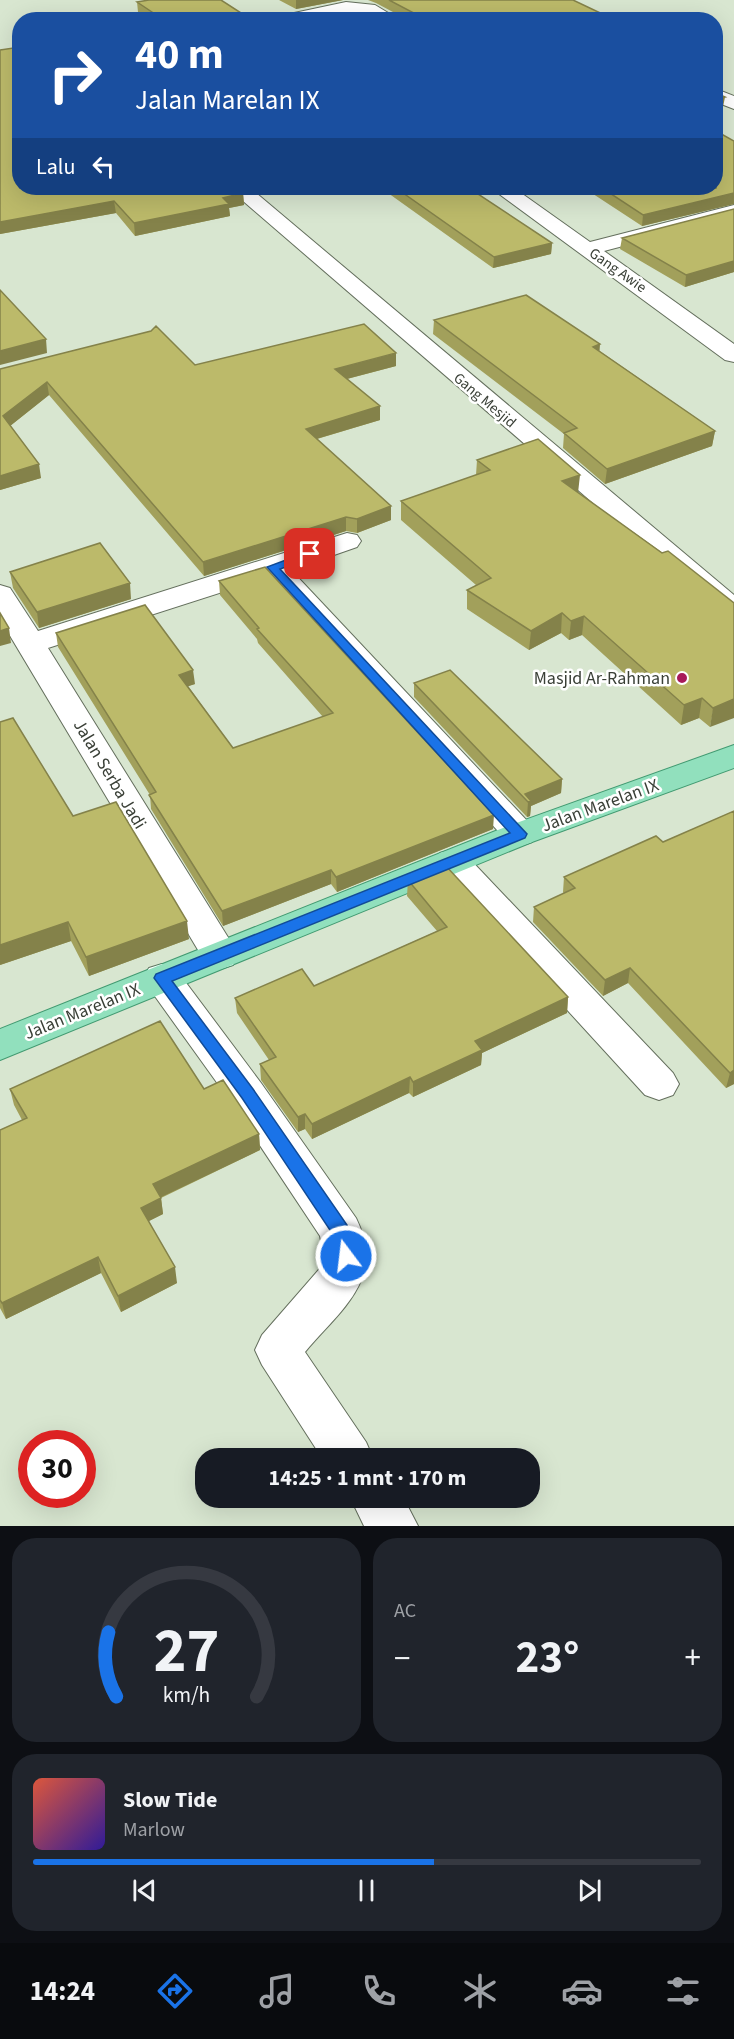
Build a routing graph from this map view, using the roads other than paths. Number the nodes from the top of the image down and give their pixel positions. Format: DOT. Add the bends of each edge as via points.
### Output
graph roads {
  1 [pos="329,12"];
  2 [pos="376,12"];
  3 [pos="246,195"];
  4 [pos="511,195"];
  5 [pos="734,211"];
  6 [pos="587,249"];
  7 [pos="728,344"];
  8 [pos="347,542"];
  9 [pos="273,567"];
  10 [pos="0,594"];
  11 [pos="734,610"];
  12 [pos="31,643"];
  13 [pos="734,756"];
  14 [pos="520,834"];
  15 [pos="452,862"];
  16 [pos="220,955"];
  17 [pos="162,978"];
  18 [pos="0,1045"];
  19 [pos="659,1084"];
  20 [pos="342,1448"];
  21 [pos="381,1508"];
  22 [pos="393,1526"];
  1 -- 2 [label="street" via="356,7"];
  3 -- 11 [label="street, Gang Mesjid"];
  4 -- 6 [label="street, Gang Awie"];
  5 -- 6 [label="street"];
  6 -- 7 [label="street, Gang Awie"];
  8 -- 9 [label="street"];
  9 -- 12 [label="street"];
  9 -- 14 [label="street"];
  10 -- 12 [label="street, Jalan Serba Jadi"];
  12 -- 16 [label="street, Jalan Serba Jadi"];
  13 -- 14 [label="main road, Jalan Marelan IX"];
  14 -- 15 [label="main road, Jalan Marelan IX"];
  15 -- 16 [label="main road, Jalan Marelan IX"];
  15 -- 19 [label="street"];
  16 -- 17 [label="main road, Jalan Marelan IX"];
  17 -- 18 [label="main road, Jalan Marelan IX"];
  17 -- 20 [label="street" via="248,1094 341,1231 346,1256 343,1274 278,1350"];
  21 -- 22 [label="street"];
}
